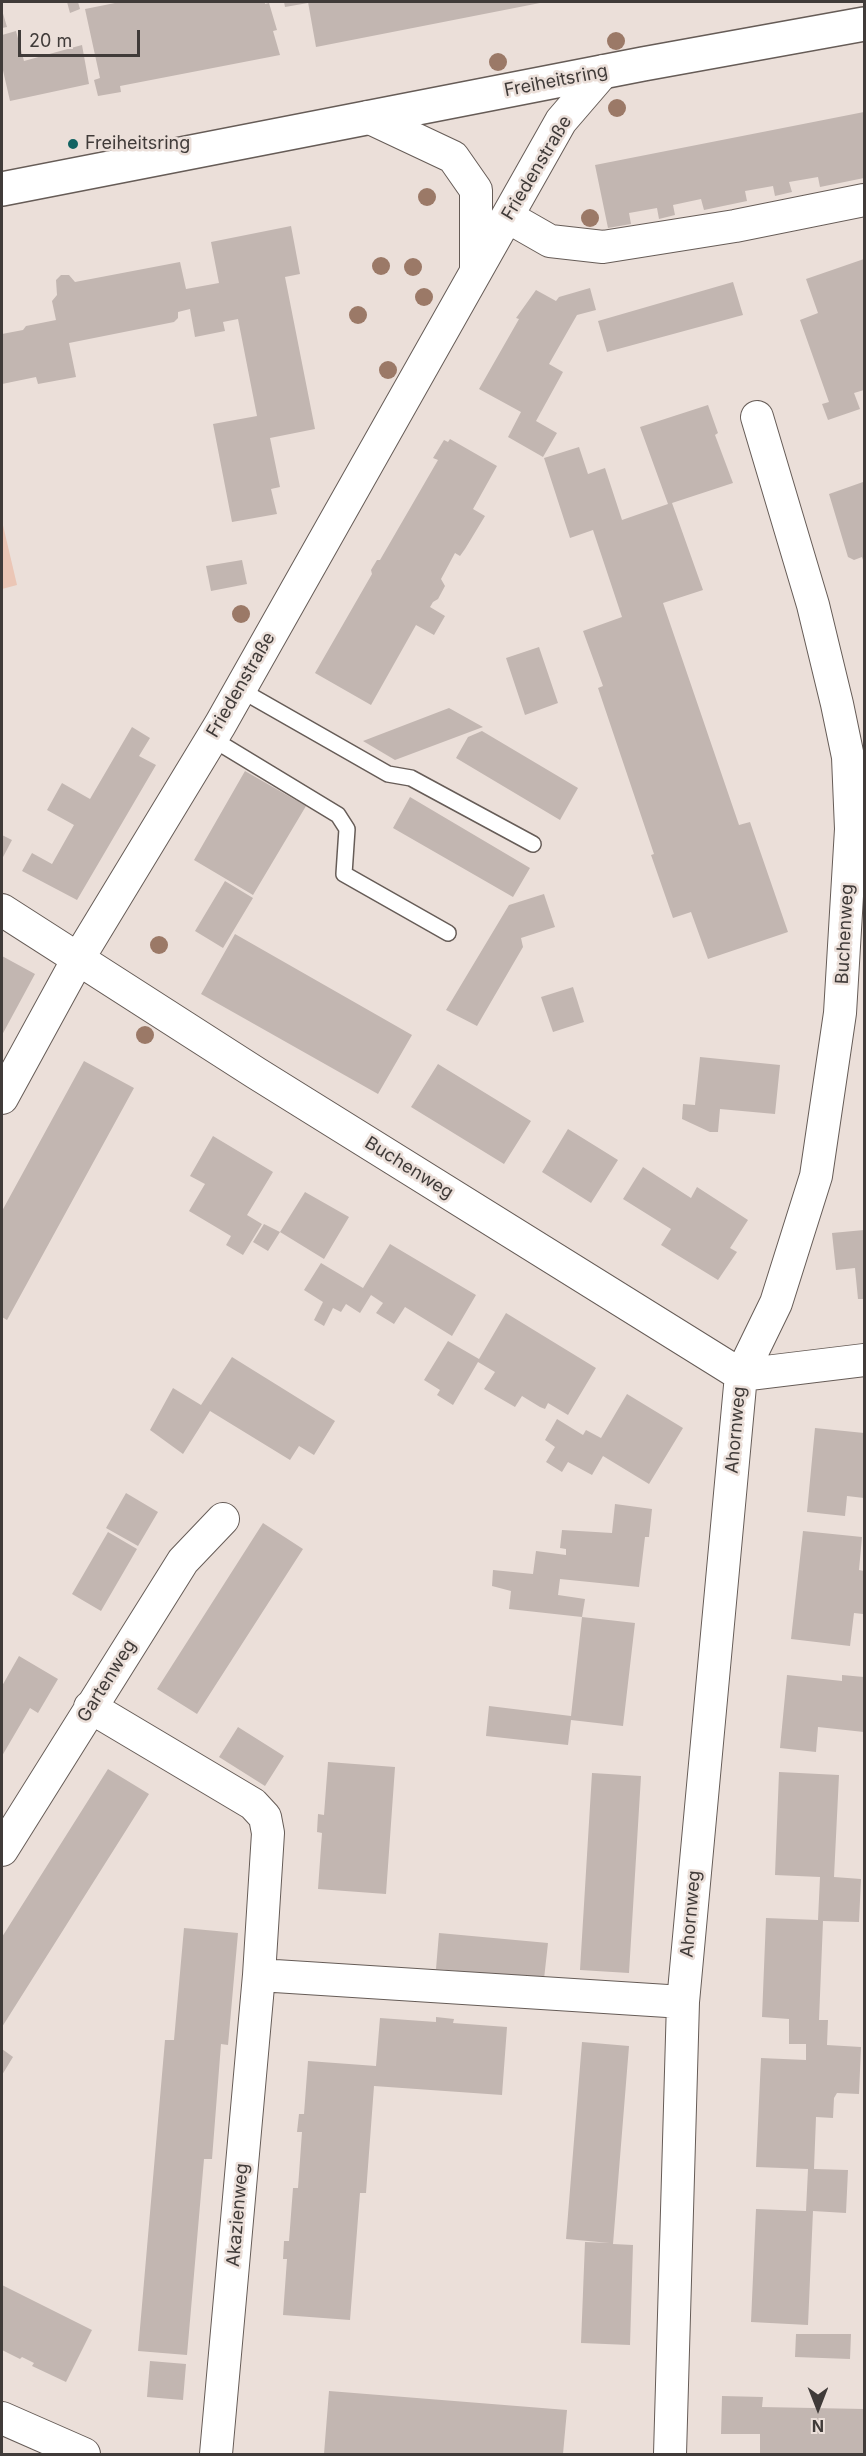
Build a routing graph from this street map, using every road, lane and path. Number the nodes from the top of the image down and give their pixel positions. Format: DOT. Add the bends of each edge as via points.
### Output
graph roads {
  1 [pos="864,24"];
  2 [pos="604,71"];
  3 [pos="368,117"];
  4 [pos="2,189"];
  5 [pos="864,200"];
  6 [pos="508,217"];
  7 [pos="476,270"];
  8 [pos="757,417"];
  9 [pos="239,689"];
  10 [pos="211,738"];
  11 [pos="532,844"];
  12 [pos="2,910"];
  13 [pos="448,933"];
  14 [pos="78,959"];
  15 [pos="2,1098"];
  16 [pos="864,1359"];
  17 [pos="741,1375"];
  18 [pos="223,1519"];
  19 [pos="90,1707"];
  20 [pos="2,1850"];
  21 [pos="260,1975"];
  22 [pos="683,2002"];
  23 [pos="2,2418"];
  24 [pos="84,2454"];
  25 [pos="216,2454"];
  26 [pos="670,2454"];
  1 -- 2 [label="main road, Freiheitsring"];
  2 -- 3 [label="main road, Freiheitsring"];
  2 -- 6 [label="street, Friedenstraße" via="561,122"];
  3 -- 4 [label="main road, Freiheitsring"];
  3 -- 7 [label="street, Friedenstraße" via="453,157 476,190"];
  5 -- 6 [label="street" via="603,247 550,241"];
  6 -- 7 [label="street, Friedenstraße"];
  7 -- 9 [label="street, Friedenstraße"];
  8 -- 17 [label="street, Buchenweg" via="813,605 837,704 848,757 851,829 840,1013 816,1176 776,1303"];
  9 -- 10 [label="street, Friedenstraße"];
  9 -- 11 [label="lane" via="388,774 411,778"];
  10 -- 13 [label="lane" via="338,815 347,829 345,874"];
  10 -- 14 [label="street, Friedenstraße"];
  12 -- 14 [label="street, Buchenweg"];
  14 -- 15 [label="street, Friedenstraße"];
  14 -- 17 [label="street, Buchenweg"];
  16 -- 17 [label="street"];
  17 -- 22 [label="street, Ahornweg"];
  18 -- 19 [label="street, Gartenweg" via="183,1561"];
  19 -- 20 [label="street, Gartenweg"];
  19 -- 21 [label="street, Akazienweg" via="254,1804 265,1817 268,1833"];
  21 -- 22 [label="street"];
  21 -- 25 [label="street, Akazienweg"];
  22 -- 26 [label="street, Ahornweg"];
  23 -- 24 [label="street"];
}
